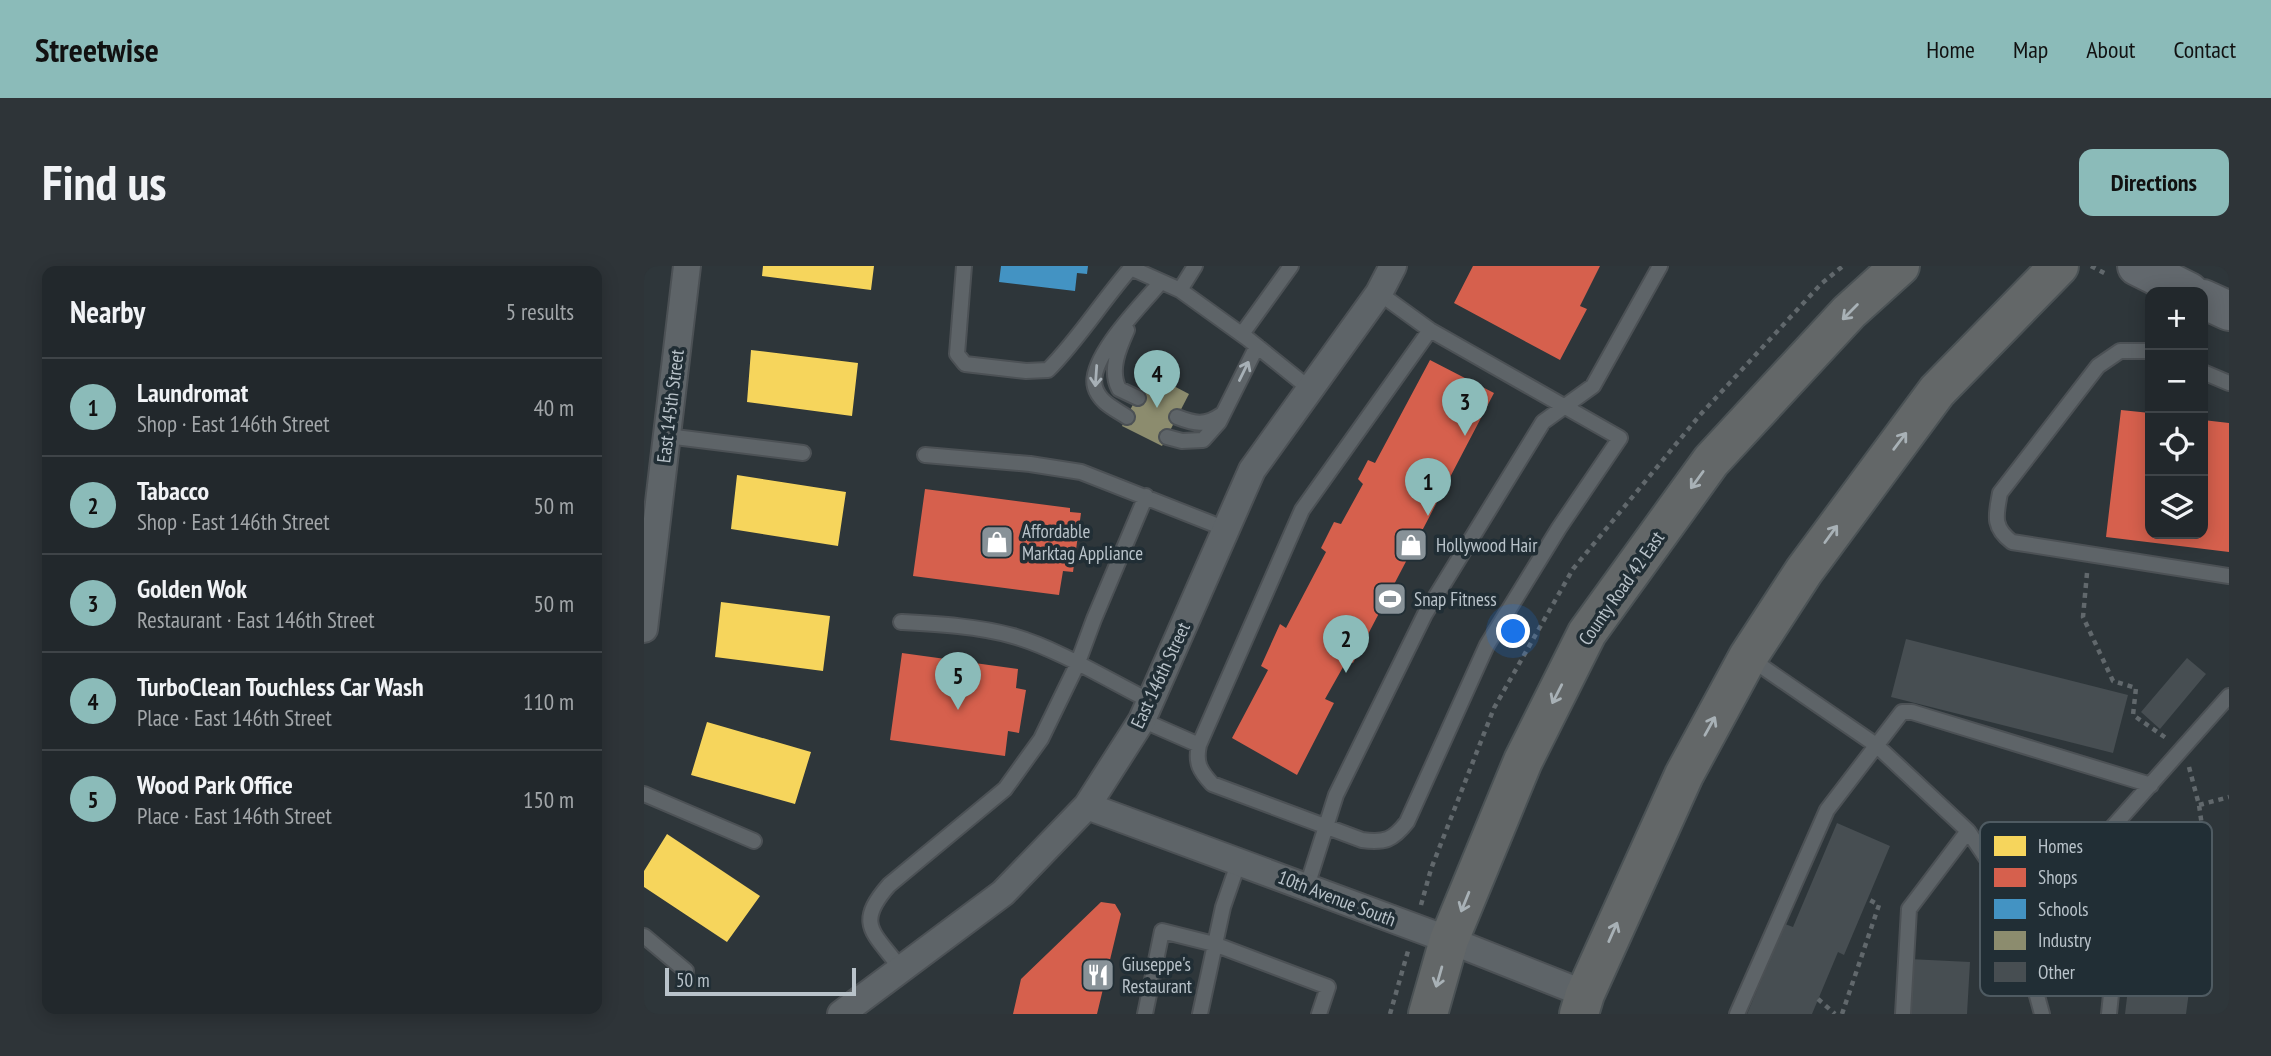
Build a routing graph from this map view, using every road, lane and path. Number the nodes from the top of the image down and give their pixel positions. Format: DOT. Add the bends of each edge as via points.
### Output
graph roads {
  1 [pos="687,266"];
  2 [pos="964,266"];
  3 [pos="1195,266"];
  4 [pos="1291,266"];
  5 [pos="1393,266"];
  6 [pos="1660,266"];
  7 [pos="1900,266"];
  8 [pos="2059,266"];
  9 [pos="2091,266"];
  10 [pos="1131,267"];
  11 [pos="2125,272"];
  12 [pos="1161,282"];
  13 [pos="2173,287"];
  14 [pos="1180,290"];
  15 [pos="1379,293"];
  16 [pos="2208,302"];
  17 [pos="2229,312"];
  18 [pos="1131,318"];
  19 [pos="1430,330"];
  20 [pos="1242,334"];
  21 [pos="1257,346"];
  22 [pos="2145,351"];
  23 [pos="2208,374"];
  24 [pos="2229,383"];
  25 [pos="1310,389"];
  26 [pos="1138,398"];
  27 [pos="1565,406"];
  28 [pos="1223,413"];
  29 [pos="1127,417"];
  30 [pos="1177,417"];
  31 [pos="667,436"];
  32 [pos="1167,437"];
  33 [pos="803,453"];
  34 [pos="925,455"];
  35 [pos="1146,496"];
  36 [pos="1226,528"];
  37 [pos="2090,554"];
  38 [pos="2229,576"];
  39 [pos="901,622"];
  40 [pos="644,629"];
  41 [pos="1748,657"];
  42 [pos="1077,665"];
  43 [pos="2229,696"];
  44 [pos="1146,711"];
  45 [pos="1199,745"];
  46 [pos="1876,746"];
  47 [pos="2184,747"];
  48 [pos="2151,785"];
  49 [pos="644,794"];
  50 [pos="2229,797"];
  51 [pos="2199,805"];
  52 [pos="1087,806"];
  53 [pos="2117,822"];
  54 [pos="2201,822"];
  55 [pos="1324,826"];
  56 [pos="1968,831"];
  57 [pos="754,841"];
  58 [pos="1980,849"];
  59 [pos="1239,861"];
  60 [pos="1307,887"];
  61 [pos="1867,899"];
  62 [pos="644,936"];
  63 [pos="1449,940"];
  64 [pos="1214,944"];
  65 [pos="901,969"];
  66 [pos="686,971"];
  67 [pos="2037,996"];
  68 [pos="2111,996"];
  69 [pos="1818,999"];
  70 [pos="1582,1004"];
  71 [pos="841,1014"];
  72 [pos="1145,1014"];
  73 [pos="1200,1014"];
  74 [pos="1319,1014"];
  75 [pos="1428,1014"];
  76 [pos="1737,1014"];
  77 [pos="1835,1014"];
  78 [pos="1842,1014"];
  79 [pos="1903,1014"];
  80 [pos="2042,1014"];
  81 [pos="2109,1014"];
  1 -- 31 [label="street, East 145th Street"];
  2 -- 10 [label="lane" via="957,354 965,365 1026,371 1048,370"];
  3 -- 14 [label="lane"];
  4 -- 20 [label="lane"];
  5 -- 15 [label="street, East 146th Street"];
  6 -- 27 [label="lane" via="1593,386"];
  7 -- 63 [label="highway, County Road 42 East, one-way" via="1849,312 1711,461 1587,633 1523,761"];
  41 -- 8 [label="highway, one-way" via="1804,570 1937,391"];
  9 -- 11 [label="path"];
  10 -- 12 [label="lane"];
  11 -- 13 [label="street"];
  12 -- 14 [label="lane"];
  12 -- 18 [label="lane"];
  14 -- 20 [label="lane"];
  15 -- 19 [label="lane"];
  15 -- 25 [label="street, East 146th Street"];
  16 -- 17 [label="street"];
  18 -- 26 [label="lane" via="1114,374 1119,389"];
  18 -- 29 [label="lane, one-way" via="1097,363 1094,385 1104,402"];
  19 -- 27 [label="lane"];
  19 -- 45 [label="lane" via="1302,510"];
  20 -- 21 [label="lane"];
  21 -- 25 [label="lane"];
  28 -- 21 [label="lane, one-way"];
  22 -- 37 [label="lane" via="2120,351 2098,366 2000,493 1996,515 2000,533 2012,542"];
  23 -- 24 [label="lane"];
  25 -- 36 [label="street, East 146th Street" via="1252,470"];
  27 -- 55 [label="lane" via="1543,422 1425,614"];
  27 -- 55 [label="lane" via="1620,438 1487,645 1407,822 1395,836 1378,842 1362,841"];
  28 -- 30 [label="lane" via="1200,424"];
  28 -- 32 [label="lane" via="1203,440"];
  31 -- 33 [label="lane"];
  31 -- 40 [label="street, East 145th Street"];
  34 -- 35 [label="lane" via="1081,472"];
  35 -- 36 [label="lane"];
  35 -- 42 [label="lane"];
  36 -- 44 [label="street, East 146th Street"];
  37 -- 38 [label="lane"];
  37 -- 47 [label="path" via="2082,617 2113,681 2136,688 2133,715"];
  39 -- 42 [label="lane" via="1014,636"];
  41 -- 46 [label="lane"];
  70 -- 41 [label="highway, one-way" via="1684,775"];
  42 -- 44 [label="lane"];
  42 -- 65 [label="lane" via="1041,738 1005,789 873,903 870,927"];
  43 -- 47 [label="lane"];
  44 -- 45 [label="lane"];
  44 -- 52 [label="street, East 146th Street"];
  45 -- 55 [label="lane" via="1200,772 1212,784"];
  46 -- 48 [label="lane" via="1902,712 1912,712"];
  46 -- 56 [label="lane"];
  46 -- 76 [label="lane" via="1827,810"];
  47 -- 48 [label="lane"];
  47 -- 51 [label="path"];
  48 -- 53 [label="lane"];
  49 -- 57 [label="lane"];
  50 -- 51 [label="path"];
  51 -- 54 [label="path"];
  52 -- 59 [label="street, 10th Avenue South"];
  52 -- 65 [label="street, East 146th Street" via="1003,893"];
  55 -- 60 [label="lane"];
  56 -- 58 [label="lane"];
  56 -- 79 [label="lane" via="1909,909"];
  59 -- 60 [label="street, 10th Avenue South"];
  59 -- 64 [label="lane"];
  60 -- 63 [label="street, 10th Avenue South"];
  61 -- 78 [label="path" via="1879,905"];
  62 -- 66 [label="lane"];
  63 -- 70 [label="street, 10th Avenue South"];
  63 -- 75 [label="highway, County Road 42 East, one-way"];
  64 -- 72 [label="lane" via="1162,931"];
  64 -- 73 [label="lane"];
  64 -- 74 [label="lane" via="1328,987"];
  65 -- 71 [label="street, East 146th Street"];
  67 -- 80 [label="lane"];
  68 -- 81 [label="lane"];
  69 -- 77 [label="path"];
}
